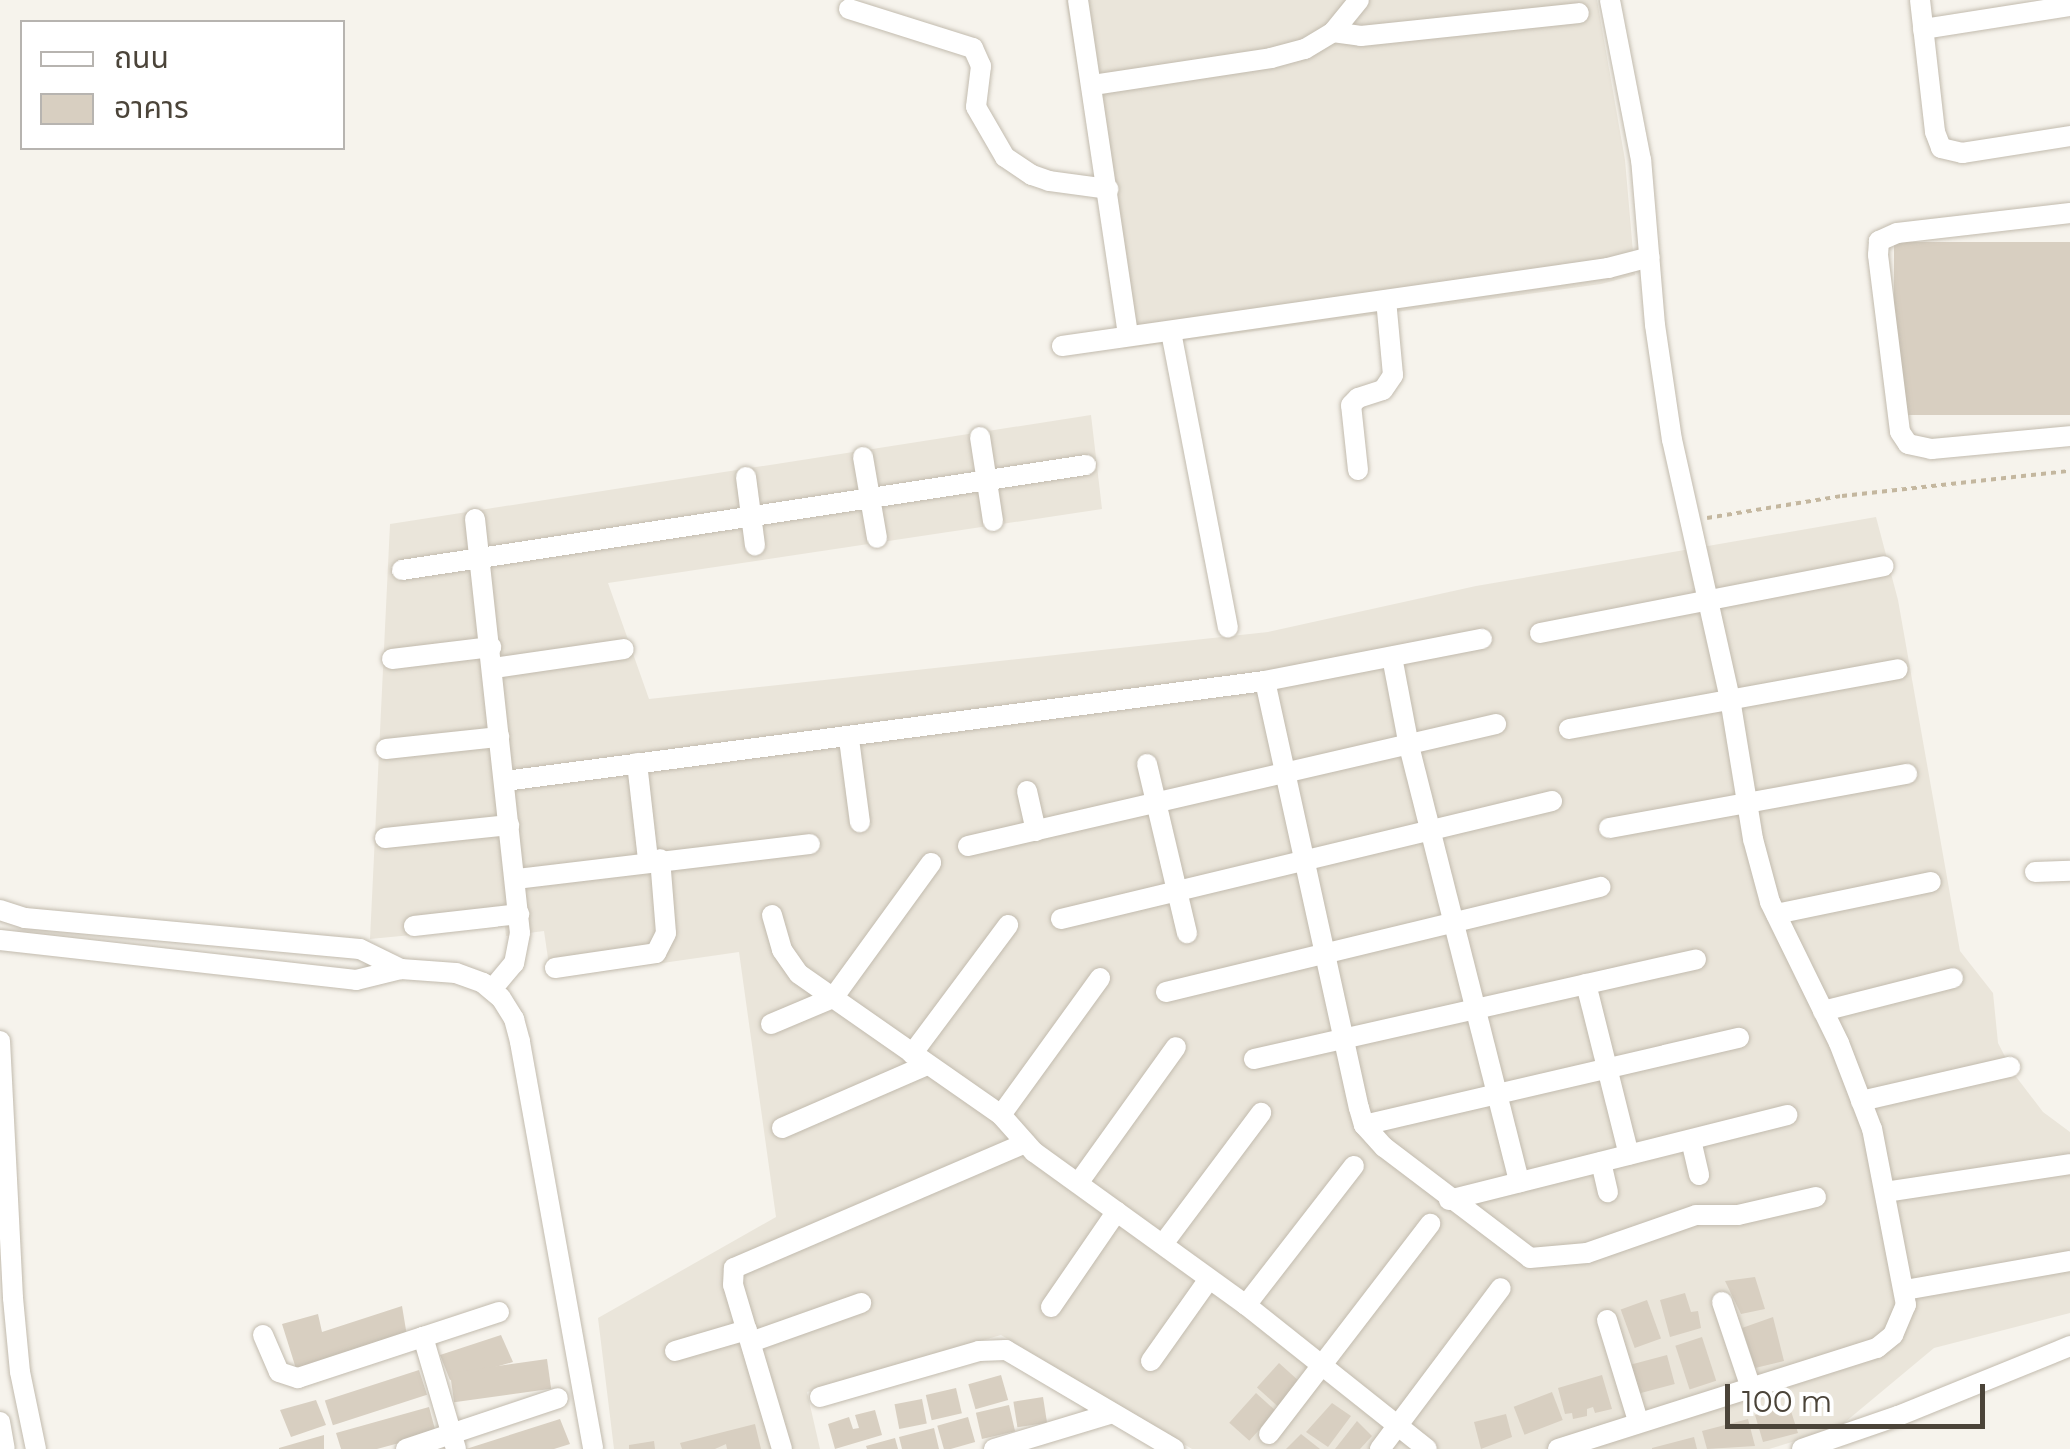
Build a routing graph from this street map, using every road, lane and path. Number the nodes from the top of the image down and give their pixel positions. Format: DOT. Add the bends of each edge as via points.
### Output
graph roads {
  1 [pos="1078,0"];
  2 [pos="1359,0"];
  3 [pos="1610,0"];
  4 [pos="1920,0"];
  5 [pos="2070,6"];
  6 [pos="849,9"];
  7 [pos="1579,14"];
  8 [pos="1923,29"];
  9 [pos="1334,32"];
  10 [pos="1093,85"];
  11 [pos="2070,136"];
  12 [pos="1108,189"];
  13 [pos="2070,213"];
  14 [pos="1650,257"];
  15 [pos="1386,300"];
  16 [pos="1172,332"];
  17 [pos="1128,334"];
  18 [pos="1062,346"];
  19 [pos="2070,436"];
  20 [pos="980,437"];
  21 [pos="864,457"];
  22 [pos="1086,465"];
  23 [pos="1358,470"];
  24 [pos="2070,471"];
  25 [pos="746,477"];
  26 [pos="988,481"];
  27 [pos="870,499"];
  28 [pos="475,518"];
  29 [pos="751,518"];
  30 [pos="1692,520"];
  31 [pos="994,521"];
  32 [pos="877,538"];
  33 [pos="755,545"];
  34 [pos="478,560"];
  35 [pos="1884,566"];
  36 [pos="402,570"];
  37 [pos="1708,601"];
  38 [pos="1228,628"];
  39 [pos="1540,634"];
  40 [pos="1482,639"];
  41 [pos="624,650"];
  42 [pos="1392,657"];
  43 [pos="492,658"];
  44 [pos="392,659"];
  45 [pos="1898,668"];
  46 [pos="1265,681"];
  47 [pos="1730,699"];
  48 [pos="1496,724"];
  49 [pos="1570,730"];
  50 [pos="499,736"];
  51 [pos="849,739"];
  52 [pos="1409,746"];
  53 [pos="386,750"];
  54 [pos="637,763"];
  55 [pos="1146,764"];
  56 [pos="1907,774"];
  57 [pos="1286,776"];
  58 [pos="505,781"];
  59 [pos="1027,791"];
  60 [pos="1552,801"];
  61 [pos="1156,804"];
  62 [pos="1748,804"];
  63 [pos="860,822"];
  64 [pos="509,825"];
  65 [pos="1609,828"];
  66 [pos="1432,830"];
  67 [pos="1036,831"];
  68 [pos="385,838"];
  69 [pos="810,844"];
  70 [pos="968,846"];
  71 [pos="654,860"];
  72 [pos="1305,862"];
  73 [pos="932,863"];
  74 [pos="2070,871"];
  75 [pos="2035,872"];
  76 [pos="516,879"];
  77 [pos="1931,882"];
  78 [pos="1600,886"];
  79 [pos="1178,892"];
  80 [pos="519,914"];
  81 [pos="1776,914"];
  82 [pos="772,915"];
  83 [pos="3,918"];
  84 [pos="1061,919"];
  85 [pos="1454,922"];
  86 [pos="1008,925"];
  87 [pos="414,926"];
  88 [pos="1187,933"];
  89 [pos="0,940"];
  90 [pos="306,945"];
  91 [pos="1325,954"];
  92 [pos="1696,959"];
  93 [pos="555,968"];
  94 [pos="402,969"];
  95 [pos="292,974"];
  96 [pos="1100,978"];
  97 [pos="1953,978"];
  98 [pos="1586,984"];
  99 [pos="491,990"];
  100 [pos="1166,992"];
  101 [pos="832,998"];
  102 [pos="1475,1009"];
  103 [pos="1823,1011"];
  104 [pos="771,1024"];
  105 [pos="1739,1038"];
  106 [pos="1344,1039"];
  107 [pos="0,1041"];
  108 [pos="1176,1047"];
  109 [pos="1254,1059"];
  110 [pos="920,1060"];
  111 [pos="2010,1067"];
  112 [pos="1606,1068"];
  113 [pos="1494,1093"];
  114 [pos="1861,1101"];
  115 [pos="1261,1113"];
  116 [pos="1001,1115"];
  117 [pos="1788,1115"];
  118 [pos="1364,1126"];
  119 [pos="782,1128"];
  120 [pos="3,1130"];
  121 [pos="1690,1140"];
  122 [pos="1024,1143"];
  123 [pos="1630,1155"];
  124 [pos="1601,1162"];
  125 [pos="2070,1164"];
  126 [pos="1354,1166"];
  127 [pos="1699,1175"];
  128 [pos="1079,1182"];
  129 [pos="1519,1182"];
  130 [pos="1608,1192"];
  131 [pos="1886,1192"];
  132 [pos="1816,1197"];
  133 [pos="1449,1200"];
  134 [pos="1117,1211"];
  135 [pos="1430,1224"];
  136 [pos="1163,1244"];
  137 [pos="2070,1261"];
  138 [pos="1208,1279"];
  139 [pos="1501,1288"];
  140 [pos="1905,1290"];
  141 [pos="1722,1302"];
  142 [pos="861,1304"];
  143 [pos="1246,1305"];
  144 [pos="1051,1306"];
  145 [pos="499,1312"];
  146 [pos="1607,1320"];
  147 [pos="264,1335"];
  148 [pos="749,1336"];
  149 [pos="423,1337"];
  150 [pos="2070,1346"];
  151 [pos="675,1351"];
  152 [pos="1151,1361"];
  153 [pos="1322,1366"];
  154 [pos="1750,1386"];
  155 [pos="820,1397"];
  156 [pos="558,1398"];
  157 [pos="1110,1414"];
  158 [pos="1638,1421"];
  159 [pos="0,1422"];
  160 [pos="1401,1425"];
  161 [pos="1269,1434"];
  162 [pos="453,1442"];
  163 [pos="5,1449"];
  164 [pos="36,1449"];
  165 [pos="406,1449"];
  166 [pos="592,1449"];
  167 [pos="782,1449"];
  168 [pos="994,1449"];
  169 [pos="1174,1449"];
  170 [pos="1380,1449"];
  171 [pos="1427,1449"];
  172 [pos="1558,1449"];
  173 [pos="1802,1449"];
  1 -- 10 [label="street"];
  2 -- 9 [label="street"];
  3 -- 14 [label="street" via="1641,160"];
  4 -- 8 [label="street"];
  5 -- 8 [label="street"];
  6 -- 12 [label="street" via="973,48 981,66 976,107 1005,156 1049,182"];
  7 -- 9 [label="street" via="1360,36"];
  8 -- 11 [label="street" via="1941,148 1962,153"];
  9 -- 10 [label="street" via="1271,58"];
  10 -- 12 [label="street"];
  12 -- 17 [label="street"];
  13 -- 19 [label="street" via="1897,233 1879,242 1878,255 1900,432 1908,444 1931,450"];
  14 -- 15 [label="street"];
  14 -- 30 [label="street" via="1672,440"];
  15 -- 16 [label="street"];
  15 -- 23 [label="street" via="1392,376 1383,390 1351,405"];
  16 -- 17 [label="street"];
  16 -- 38 [label="street"];
  17 -- 18 [label="street"];
  20 -- 26 [label="street"];
  21 -- 27 [label="street"];
  22 -- 26 [label="street"];
  24 -- 30 [label="path"];
  25 -- 29 [label="street"];
  26 -- 27 [label="street"];
  26 -- 31 [label="street"];
  27 -- 29 [label="street"];
  27 -- 32 [label="street"];
  28 -- 34 [label="street"];
  29 -- 33 [label="street"];
  29 -- 34 [label="street"];
  30 -- 37 [label="street"];
  34 -- 36 [label="street"];
  34 -- 43 [label="street"];
  35 -- 37 [label="street"];
  37 -- 39 [label="street"];
  37 -- 47 [label="street"];
  40 -- 42 [label="street"];
  41 -- 43 [label="street"];
  42 -- 46 [label="street"];
  42 -- 52 [label="street"];
  43 -- 44 [label="street"];
  43 -- 50 [label="street"];
  45 -- 47 [label="street"];
  46 -- 51 [label="street"];
  46 -- 57 [label="street"];
  47 -- 49 [label="street"];
  47 -- 62 [label="street"];
  48 -- 52 [label="street"];
  50 -- 53 [label="street"];
  50 -- 58 [label="street"];
  51 -- 54 [label="street"];
  51 -- 63 [label="street"];
  52 -- 57 [label="street"];
  52 -- 66 [label="street"];
  54 -- 58 [label="street"];
  54 -- 71 [label="street"];
  55 -- 61 [label="street"];
  56 -- 62 [label="street"];
  57 -- 61 [label="street"];
  57 -- 72 [label="street"];
  58 -- 64 [label="street"];
  59 -- 67 [label="street"];
  60 -- 66 [label="street"];
  61 -- 67 [label="street"];
  61 -- 79 [label="street"];
  62 -- 65 [label="street"];
  62 -- 81 [label="street"];
  64 -- 68 [label="street"];
  64 -- 76 [label="street"];
  66 -- 72 [label="street"];
  66 -- 85 [label="street"];
  67 -- 70 [label="street"];
  69 -- 71 [label="street"];
  71 -- 76 [label="street"];
  71 -- 93 [label="street" via="666,934 656,953"];
  72 -- 79 [label="street"];
  72 -- 91 [label="street"];
  73 -- 101 [label="street"];
  74 -- 75 [label="street"];
  76 -- 80 [label="street"];
  77 -- 81 [label="street"];
  78 -- 85 [label="street"];
  79 -- 84 [label="street"];
  79 -- 88 [label="street"];
  80 -- 87 [label="street"];
  80 -- 99 [label="street" via="514,963"];
  81 -- 103 [label="street"];
  82 -- 101 [label="street" via="789,963"];
  83 -- 90 [label="street"];
  85 -- 91 [label="street"];
  85 -- 102 [label="street"];
  86 -- 110 [label="street"];
  89 -- 95 [label="street"];
  90 -- 94 [label="street" via="360,949"];
  90 -- 95 [label="street"];
  91 -- 100 [label="street"];
  91 -- 106 [label="street"];
  92 -- 98 [label="street"];
  94 -- 95 [label="street" via="356,980"];
  94 -- 99 [label="street" via="456,973"];
  96 -- 116 [label="street"];
  97 -- 103 [label="street"];
  98 -- 102 [label="street"];
  98 -- 112 [label="street"];
  99 -- 166 [label="street" via="514,1019 520,1042"];
  101 -- 104 [label="street"];
  101 -- 110 [label="street"];
  102 -- 106 [label="street"];
  102 -- 113 [label="street"];
  103 -- 114 [label="street"];
  105 -- 112 [label="street"];
  106 -- 109 [label="street"];
  106 -- 118 [label="street"];
  107 -- 120 [label="street"];
  108 -- 128 [label="street"];
  110 -- 116 [label="street"];
  110 -- 119 [label="street"];
  111 -- 114 [label="street"];
  112 -- 113 [label="street"];
  112 -- 123 [label="street"];
  113 -- 118 [label="street"];
  113 -- 129 [label="street"];
  114 -- 131 [label="street"];
  115 -- 136 [label="street"];
  116 -- 122 [label="street"];
  117 -- 121 [label="street"];
  118 -- 133 [label="street"];
  120 -- 164 [label="street" via="20,1372"];
  121 -- 123 [label="street"];
  121 -- 127 [label="street"];
  122 -- 128 [label="street"];
  122 -- 148 [label="street" via="740,1262 732,1276"];
  123 -- 124 [label="street"];
  124 -- 129 [label="street"];
  124 -- 130 [label="street"];
  125 -- 131 [label="street"];
  126 -- 143 [label="street"];
  128 -- 134 [label="street"];
  129 -- 133 [label="street"];
  131 -- 140 [label="street"];
  132 -- 133 [label="street" via="1738,1214 1696,1215 1560,1258 1530,1258"];
  134 -- 136 [label="street"];
  134 -- 144 [label="street"];
  135 -- 153 [label="street"];
  136 -- 138 [label="street"];
  137 -- 140 [label="street"];
  138 -- 143 [label="street"];
  138 -- 152 [label="street"];
  139 -- 160 [label="street"];
  140 -- 154 [label="street" via="1893,1335 1876,1348"];
  141 -- 154 [label="street"];
  142 -- 148 [label="street"];
  143 -- 153 [label="street"];
  145 -- 149 [label="street"];
  146 -- 158 [label="street"];
  147 -- 149 [label="street" via="279,1372 298,1378"];
  148 -- 151 [label="street"];
  148 -- 167 [label="street"];
  149 -- 162 [label="street"];
  150 -- 173 [label="street"];
  153 -- 160 [label="street"];
  153 -- 161 [label="street"];
  154 -- 158 [label="street"];
  155 -- 157 [label="street" via="994,1348 1022,1357"];
  156 -- 162 [label="street"];
  157 -- 168 [label="street"];
  157 -- 169 [label="street"];
  158 -- 172 [label="street"];
  159 -- 163 [label="street"];
  160 -- 170 [label="street"];
  160 -- 171 [label="street"];
  162 -- 165 [label="street"];
}
